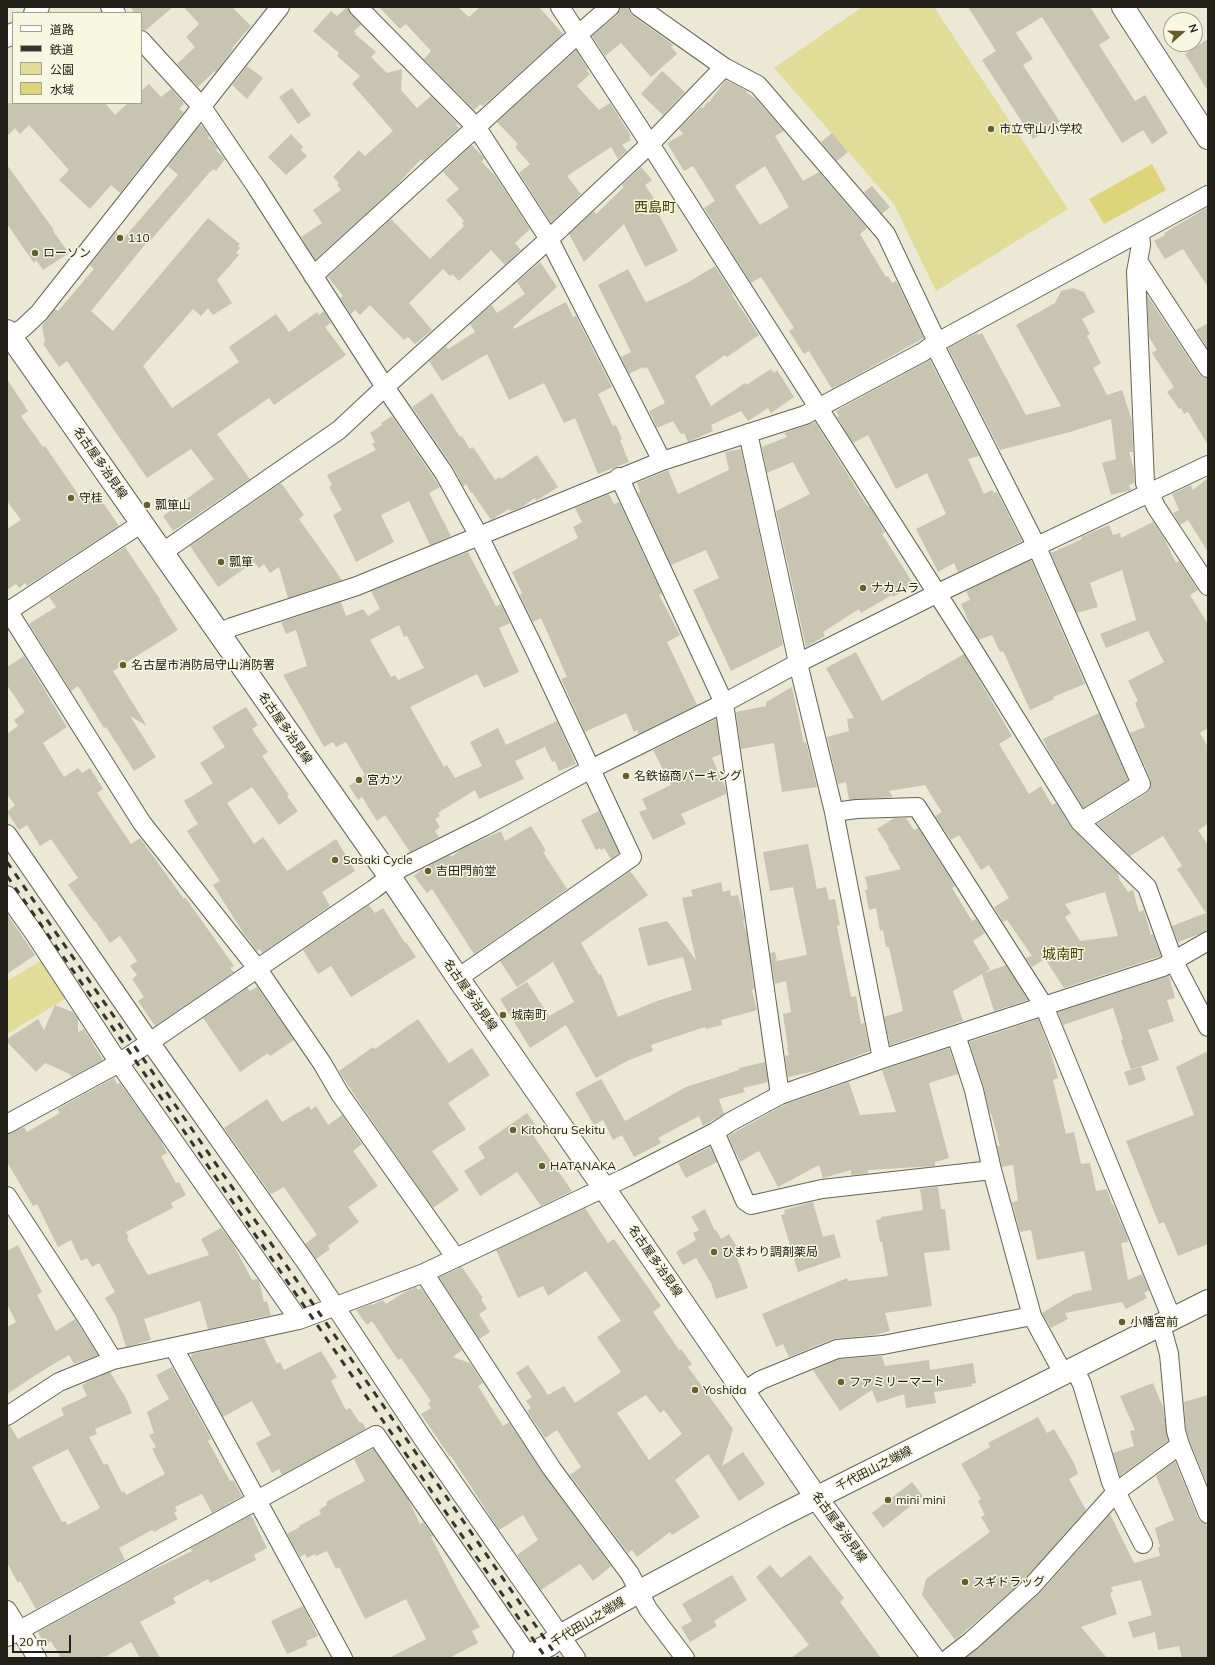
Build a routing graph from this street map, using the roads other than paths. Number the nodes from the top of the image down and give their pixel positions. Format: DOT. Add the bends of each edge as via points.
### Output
graph roads {
  1 [pos="280,7"];
  2 [pos="358,7"];
  3 [pos="560,7"];
  4 [pos="610,7"];
  5 [pos="639,7"];
  6 [pos="1124,7"];
  7 [pos="578,35"];
  8 [pos="142,41"];
  9 [pos="724,67"];
  10 [pos="202,107"];
  11 [pos="477,128"];
  12 [pos="1208,138"];
  13 [pos="650,144"];
  14 [pos="1208,195"];
  15 [pos="1140,232"];
  16 [pos="549,239"];
  17 [pos="1138,261"];
  18 [pos="313,276"];
  19 [pos="8,336"];
  20 [pos="935,343"];
  21 [pos="1208,368"];
  22 [pos="385,387"];
  23 [pos="819,408"];
  24 [pos="748,432"];
  25 [pos="662,460"];
  26 [pos="1208,464"];
  27 [pos="619,477"];
  28 [pos="1149,493"];
  29 [pos="142,522"];
  30 [pos="479,536"];
  31 [pos="1036,545"];
  32 [pos="163,552"];
  33 [pos="1208,586"];
  34 [pos="938,593"];
  35 [pos="7,611"];
  36 [pos="219,634"];
  37 [pos="798,663"];
  38 [pos="724,703"];
  39 [pos="591,769"];
  40 [pos="834,812"];
  41 [pos="1080,822"];
  42 [pos="7,834"];
  43 [pos="390,877"];
  44 [pos="7,896"];
  45 [pos="1208,941"];
  46 [pos="1174,962"];
  47 [pos="257,968"];
  48 [pos="458,978"];
  49 [pos="1044,1006"];
  50 [pos="1208,1027"];
  51 [pos="956,1035"];
  52 [pos="150,1042"];
  53 [pos="882,1059"];
  54 [pos="118,1063"];
  55 [pos="780,1095"];
  56 [pos="7,1124"];
  57 [pos="715,1132"];
  58 [pos="992,1170"];
  59 [pos="604,1188"];
  60 [pos="7,1196"];
  61 [pos="456,1258"];
  62 [pos="424,1272"];
  63 [pos="1208,1301"];
  64 [pos="335,1306"];
  65 [pos="1032,1316"];
  66 [pos="299,1320"];
  67 [pos="1167,1322"];
  68 [pos="174,1348"];
  69 [pos="113,1360"];
  70 [pos="1068,1371"];
  71 [pos="744,1391"];
  72 [pos="7,1416"];
  73 [pos="1180,1445"];
  74 [pos="1116,1492"];
  75 [pos="816,1497"];
  76 [pos="258,1501"];
  77 [pos="1208,1514"];
  78 [pos="1143,1544"];
  79 [pos="640,1591"];
  80 [pos="7,1610"];
  81 [pos="13,1633"];
  82 [pos="560,1636"];
  83 [pos="528,1657"];
  84 [pos="37,1658"];
  85 [pos="344,1658"];
  86 [pos="576,1658"];
  87 [pos="685,1658"];
  88 [pos="933,1658"];
  89 [pos="950,1658"];
  1 -- 10 [label="street"];
  2 -- 11 [label="street"];
  3 -- 7 [label="street"];
  4 -- 7 [label="street"];
  5 -- 9 [label="street"];
  6 -- 12 [label="main road"];
  7 -- 11 [label="street"];
  7 -- 13 [label="street"];
  8 -- 10 [label="street"];
  9 -- 13 [label="street"];
  9 -- 20 [label="street" via="758,85 886,234"];
  10 -- 18 [label="street"];
  10 -- 19 [label="street" via="39,313"];
  11 -- 16 [label="street"];
  11 -- 18 [label="street"];
  13 -- 16 [label="street"];
  13 -- 23 [label="street"];
  14 -- 15 [label="street"];
  15 -- 17 [label="street"];
  15 -- 20 [label="street"];
  16 -- 22 [label="street"];
  16 -- 25 [label="street"];
  17 -- 21 [label="street"];
  17 -- 28 [label="street" via="1136,272 1142,428 1145,483"];
  18 -- 22 [label="street"];
  19 -- 29 [label="main road, 名古屋多治見線"];
  20 -- 23 [label="street"];
  20 -- 31 [label="street"];
  22 -- 30 [label="street" via="444,473"];
  22 -- 32 [label="street" via="340,430"];
  23 -- 24 [label="street" via="805,415"];
  23 -- 34 [label="street"];
  24 -- 25 [label="street"];
  24 -- 37 [label="street"];
  25 -- 27 [label="street"];
  26 -- 28 [label="street"];
  27 -- 30 [label="street"];
  27 -- 38 [label="street"];
  28 -- 31 [label="street"];
  28 -- 33 [label="street"];
  29 -- 32 [label="main road, 名古屋多治見線"];
  29 -- 35 [label="street"];
  30 -- 36 [label="street" via="357,586 232,627"];
  30 -- 39 [label="street"];
  31 -- 34 [label="street"];
  31 -- 41 [label="street" via="1141,784"];
  32 -- 36 [label="main road, 名古屋多治見線"];
  34 -- 37 [label="street"];
  34 -- 41 [label="street"];
  35 -- 47 [label="street" via="142,823"];
  36 -- 43 [label="main road, 名古屋多治見線"];
  37 -- 38 [label="street"];
  37 -- 40 [label="street"];
  38 -- 39 [label="street"];
  38 -- 55 [label="street"];
  39 -- 43 [label="street" via="401,868"];
  39 -- 48 [label="street" via="632,857"];
  40 -- 49 [label="street" via="857,808 917,807"];
  40 -- 53 [label="street"];
  41 -- 46 [label="street" via="1147,887"];
  42 -- 52 [label="street"];
  43 -- 47 [label="street"];
  43 -- 48 [label="main road, 名古屋多治見線"];
  44 -- 54 [label="street" via="34,933"];
  45 -- 46 [label="street"];
  46 -- 49 [label="street"];
  46 -- 50 [label="street"];
  47 -- 52 [label="street"];
  47 -- 61 [label="street" via="322,1063 340,1094"];
  48 -- 59 [label="main road, 名古屋多治見線"];
  49 -- 51 [label="street"];
  49 -- 67 [label="street"];
  51 -- 53 [label="street"];
  51 -- 58 [label="street" via="974,1090"];
  52 -- 54 [label="street"];
  52 -- 64 [label="street"];
  53 -- 55 [label="street"];
  54 -- 56 [label="street"];
  54 -- 66 [label="street"];
  55 -- 57 [label="street"];
  57 -- 58 [label="street" via="745,1201 751,1205 822,1189"];
  57 -- 59 [label="street"];
  58 -- 65 [label="street"];
  59 -- 61 [label="street"];
  59 -- 71 [label="main road, 名古屋多治見線"];
  60 -- 69 [label="street"];
  61 -- 62 [label="street"];
  62 -- 64 [label="street"];
  62 -- 79 [label="street" via="552,1469"];
  63 -- 67 [label="main road, 千代田山之端線"];
  64 -- 66 [label="street"];
  64 -- 82 [label="street" via="422,1440"];
  65 -- 70 [label="street"];
  65 -- 71 [label="street" via="882,1345 837,1350 761,1380"];
  66 -- 68 [label="street"];
  67 -- 70 [label="main road, 千代田山之端線"];
  67 -- 73 [label="street" via="1176,1431"];
  68 -- 69 [label="street"];
  68 -- 76 [label="street"];
  69 -- 72 [label="street" via="59,1382"];
  70 -- 74 [label="street" via="1082,1384"];
  70 -- 75 [label="main road, 千代田山之端線"];
  71 -- 75 [label="main road, 名古屋多治見線"];
  73 -- 74 [label="street"];
  73 -- 77 [label="street"];
  74 -- 78 [label="street"];
  74 -- 89 [label="street" via="1032,1586"];
  75 -- 79 [label="main road, 千代田山之端線"];
  75 -- 88 [label="main road, 名古屋多治見線"];
  76 -- 81 [label="street"];
  76 -- 83 [label="street" via="266,1494 376,1435"];
  76 -- 85 [label="street"];
  79 -- 82 [label="main road, 千代田山之端線"];
  79 -- 87 [label="street" via="648,1609"];
  80 -- 81 [label="street"];
  81 -- 84 [label="street"];
  82 -- 83 [label="main road, 千代田山之端線"];
  82 -- 86 [label="street"];
}
